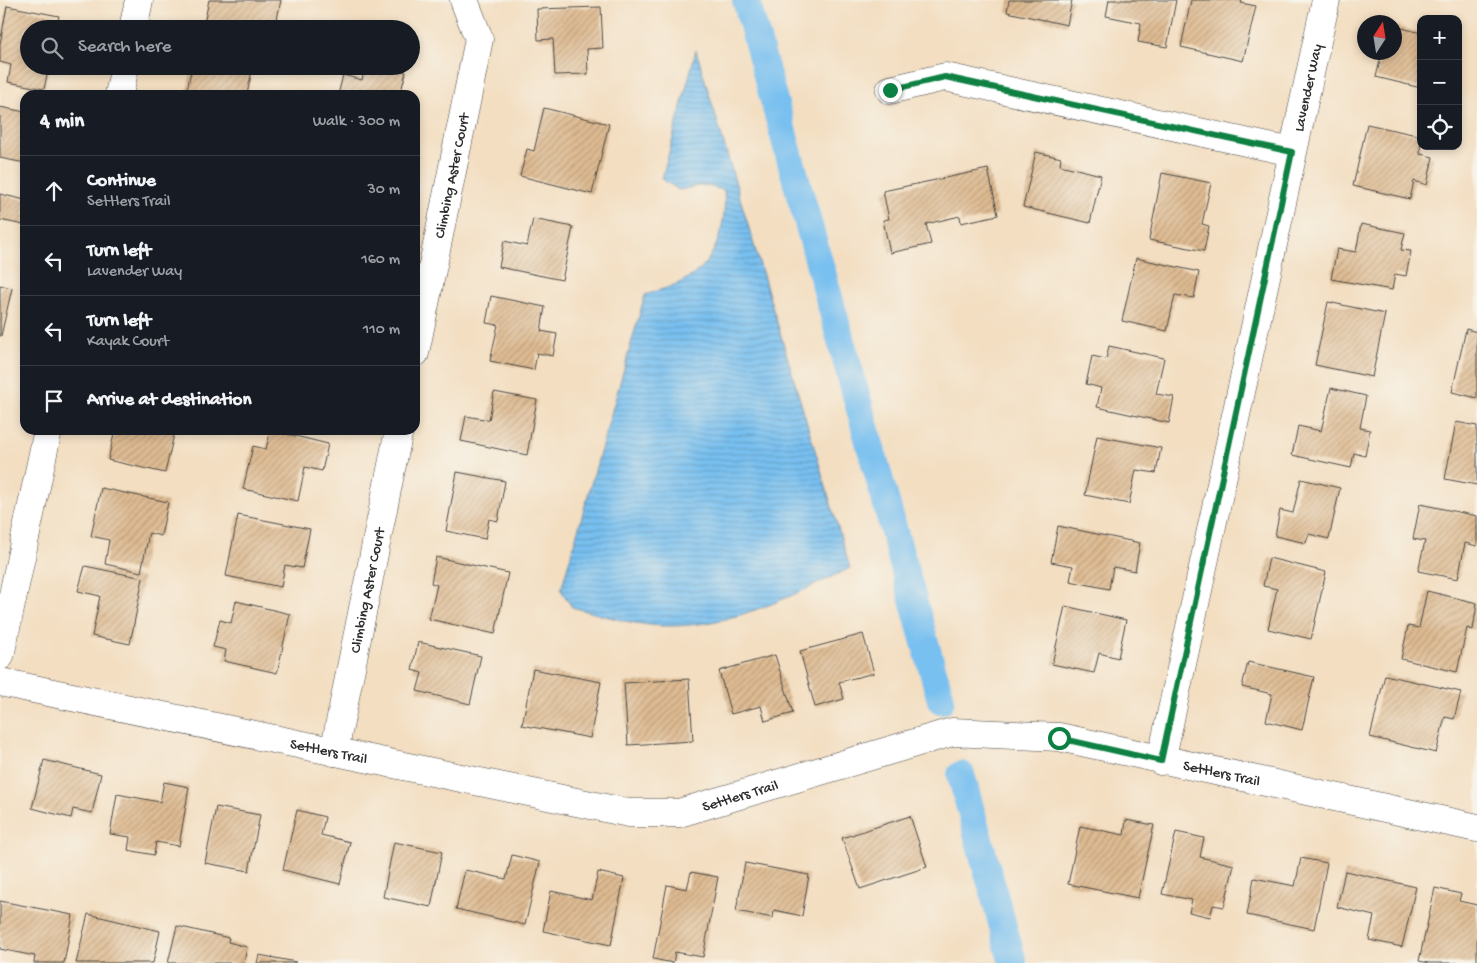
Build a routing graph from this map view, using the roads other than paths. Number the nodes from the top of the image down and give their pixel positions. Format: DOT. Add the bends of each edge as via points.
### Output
graph roads {
  1 [pos="139,0"];
  2 [pos="464,0"];
  3 [pos="1326,0"];
  4 [pos="135,20"];
  5 [pos="123,75"];
  6 [pos="120,90"];
  7 [pos="890,90"];
  8 [pos="1292,152"];
  9 [pos="420,328"];
  10 [pos="47,435"];
  11 [pos="398,435"];
  12 [pos="0,656"];
  13 [pos="0,682"];
  14 [pos="334,752"];
  15 [pos="1161,761"];
  16 [pos="1477,828"];
  1 -- 4 [label="street"];
  2 -- 9 [label="street, Climbing Aster Court" via="479,39"];
  3 -- 8 [label="street, Lavender Way"];
  5 -- 6 [label="street"];
  7 -- 8 [label="street" via="945,77"];
  8 -- 15 [label="street, Lavender Way"];
  10 -- 12 [label="street"];
  11 -- 14 [label="street, Climbing Aster Court"];
  13 -- 14 [label="street, Settlers Trail"];
  14 -- 15 [label="street, Settlers Trail" via="629,813 679,813 952,732 1059,738"];
  15 -- 16 [label="street, Settlers Trail"];
}
